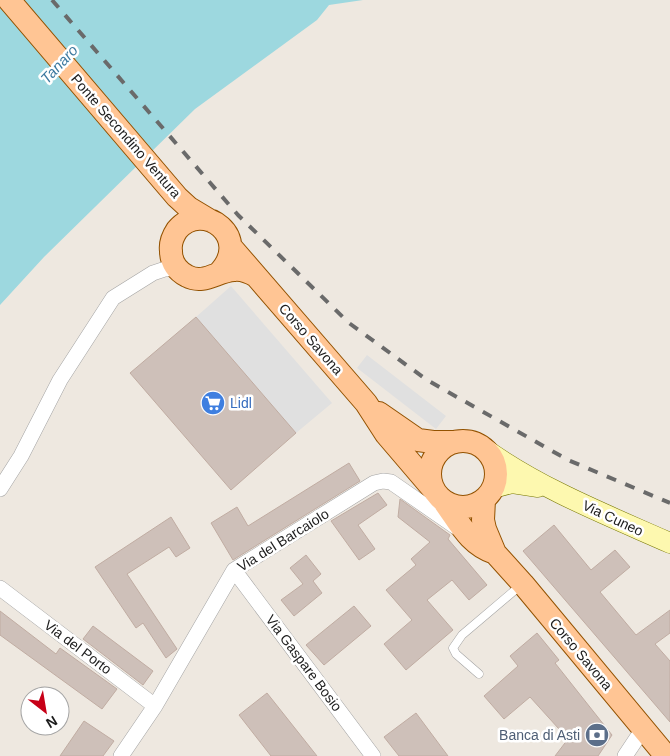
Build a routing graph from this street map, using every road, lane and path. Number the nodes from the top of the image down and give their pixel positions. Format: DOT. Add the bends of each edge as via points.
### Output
graph roads {
  1 [pos="10,0"];
  2 [pos="177,197"];
  3 [pos="209,220"];
  4 [pos="231,248"];
  5 [pos="175,249"];
  6 [pos="218,274"];
  7 [pos="256,276"];
  8 [pos="366,403"];
  9 [pos="454,442"];
  10 [pos="485,449"];
  11 [pos="0,489"];
  12 [pos="557,492"];
  13 [pos="488,494"];
  14 [pos="439,496"];
  15 [pos="466,534"];
  16 [pos="670,543"];
  17 [pos="495,553"];
  18 [pos="234,570"];
  19 [pos="523,584"];
  20 [pos="0,588"];
  21 [pos="479,674"];
  22 [pos="155,706"];
  23 [pos="643,730"];
  24 [pos="121,756"];
  25 [pos="373,756"];
  26 [pos="625,756"];
  27 [pos="666,756"];
  1 -- 2 [label="main road, Ponte Secondino Ventura"];
  2 -- 3 [label="main road, Ponte Secondino Ventura"];
  2 -- 5 [label="main road" via="181,218"];
  3 -- 4 [label="main road, Corso Savona" via="224,230"];
  3 -- 5 [label="main road" via="199,218 190,221"];
  4 -- 6 [label="main road" via="226,267"];
  4 -- 7 [label="main road, Corso Savona"];
  5 -- 6 [label="main road" via="189,277 199,280"];
  5 -- 11 [label="street" via="153,273 113,298 60,380 22,456"];
  6 -- 7 [label="main road" via="244,270"];
  7 -- 8 [label="main road, Corso Savona"];
  8 -- 9 [label="main road, Corso Savona" via="418,440"];
  8 -- 14 [label="main road, Corso Savona" via="386,434"];
  9 -- 10 [label="main road, Corso Savona" via="470,442"];
  9 -- 14 [label="main road, Corso Savona" via="445,446 432,460 430,480"];
  10 -- 12 [label="street, Via Cuneo"];
  10 -- 13 [label="main road, Corso Savona" via="492,457 496,478"];
  12 -- 13 [label="street, Via Cuneo" via="512,483"];
  12 -- 16 [label="street, Via Cuneo"];
  13 -- 14 [label="main road" via="475,505 465,507 455,507"];
  13 -- 17 [label="main road, Corso Savona" via="483,520"];
  14 -- 15 [label="main road, Corso Savona"];
  15 -- 17 [label="main road, Corso Savona" via="483,549"];
  15 -- 18 [label="street, Via del Barcaiolo" via="391,482 383,481 374,483"];
  17 -- 19 [label="main road, Corso Savona"];
  18 -- 22 [label="street, Via del Barcaiolo"];
  18 -- 25 [label="street, Via Gaspare Bosio"];
  19 -- 21 [label="lane" via="455,644 456,654"];
  19 -- 23 [label="main road, Corso Savona"];
  20 -- 22 [label="street, Via del Porto"];
  22 -- 24 [label="street, Via del Barcaiolo"];
  23 -- 26 [label="street"];
  23 -- 27 [label="main road, Corso Savona"];
}
